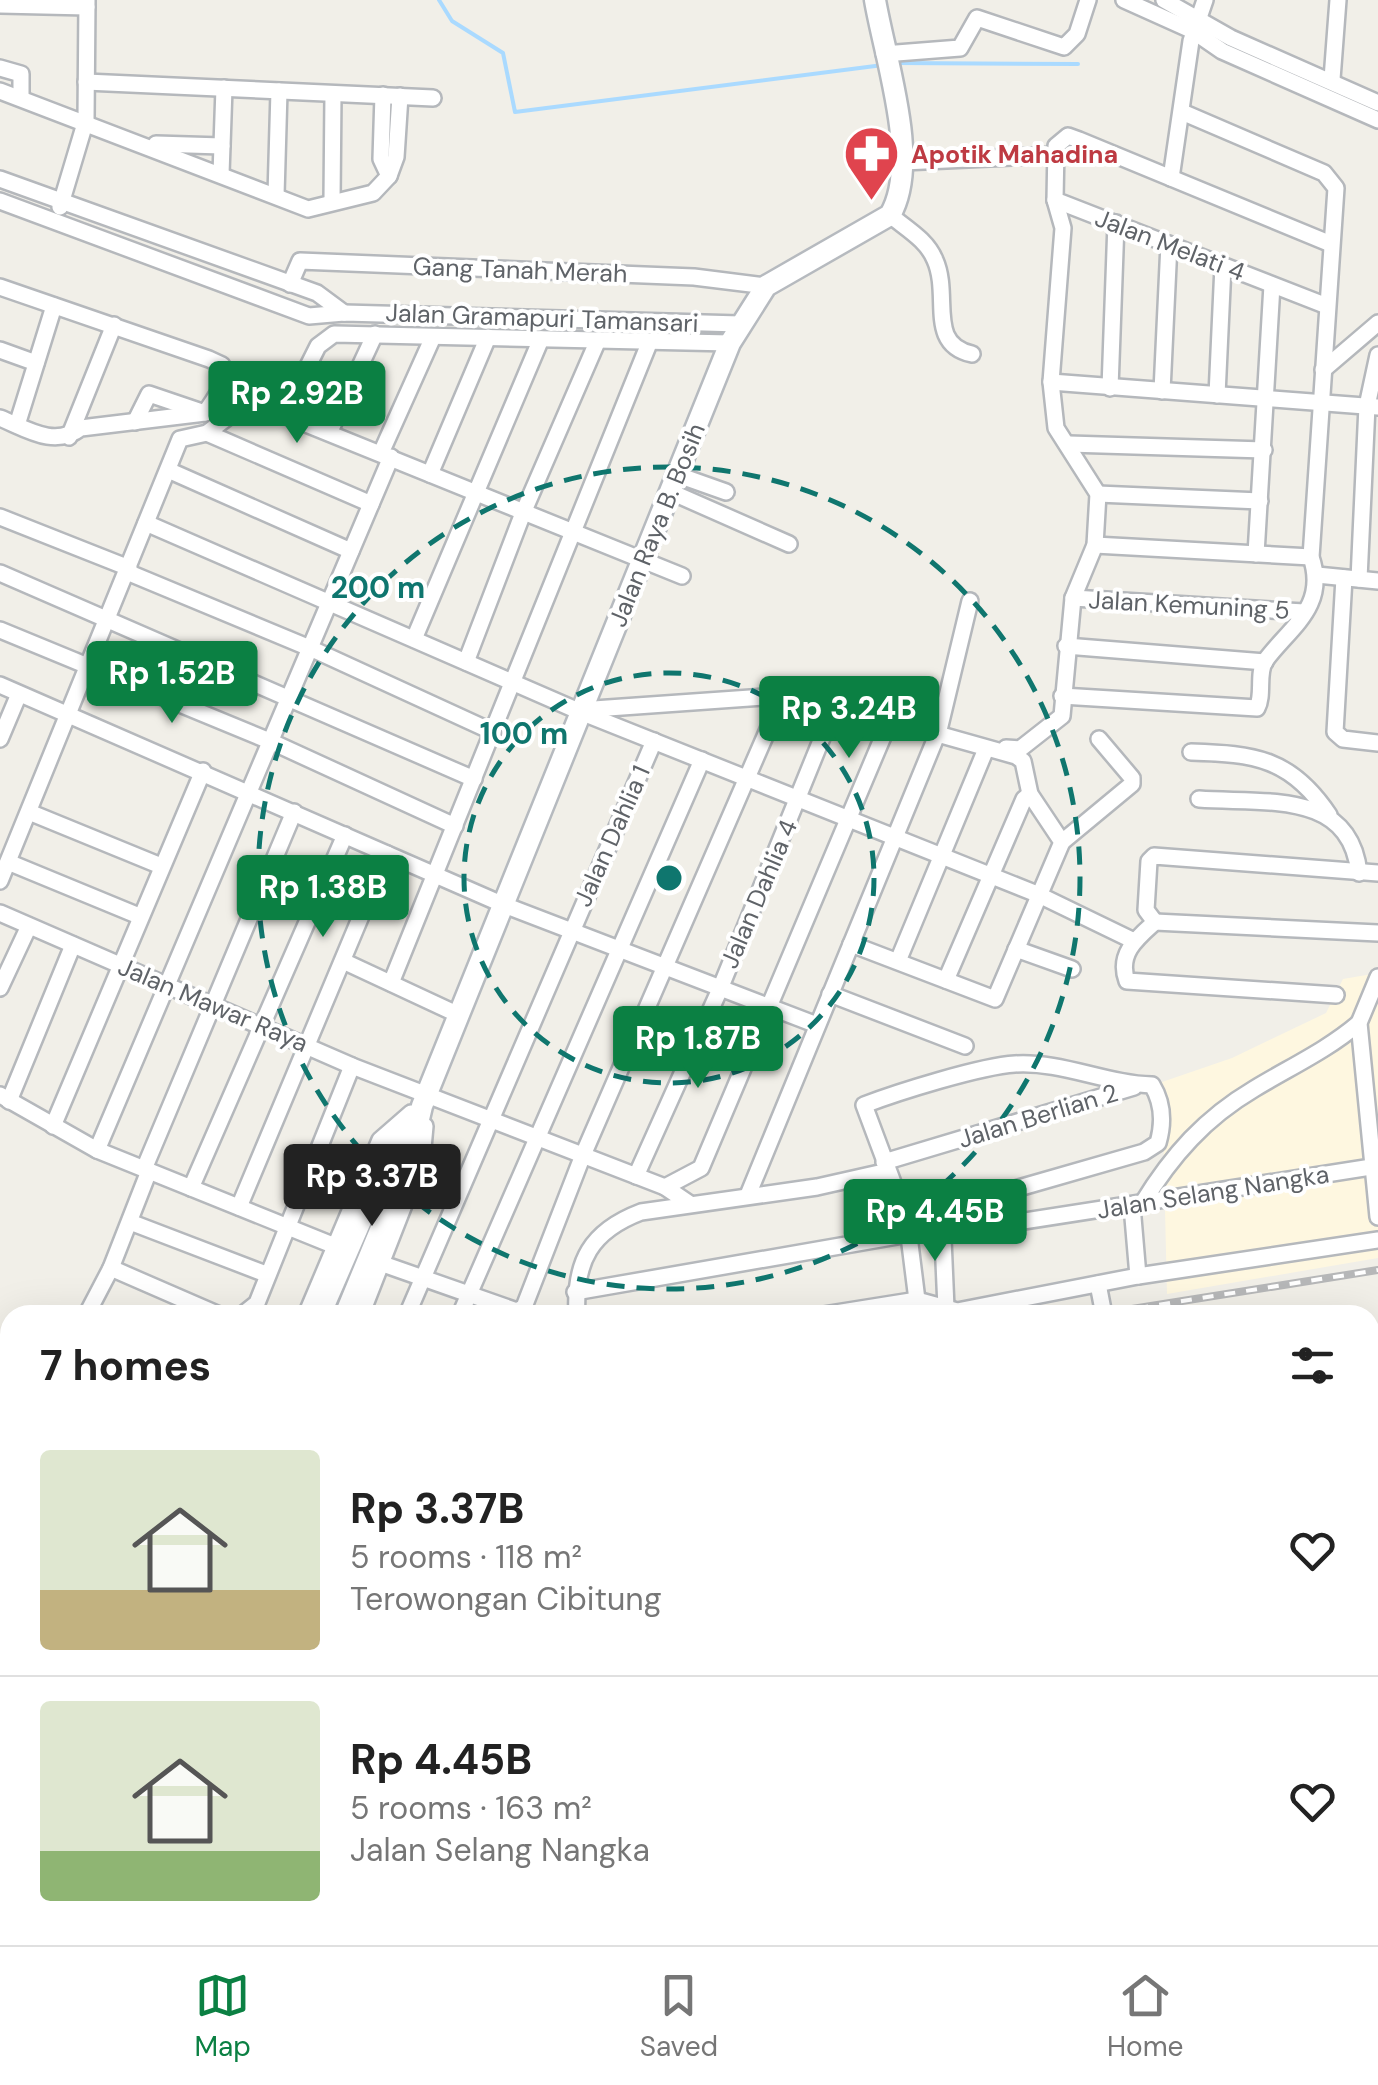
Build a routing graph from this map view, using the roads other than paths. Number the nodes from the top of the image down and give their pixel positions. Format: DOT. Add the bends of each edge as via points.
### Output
graph roads {
  1 [pos="875,0"];
  2 [pos="1088,0"];
  3 [pos="1124,0"];
  4 [pos="1164,0"];
  5 [pos="1338,0"];
  6 [pos="87,3"];
  7 [pos="0,5"];
  8 [pos="1199,16"];
  9 [pos="886,62"];
  10 [pos="0,68"];
  11 [pos="1332,79"];
  12 [pos="86,82"];
  13 [pos="224,88"];
  14 [pos="0,91"];
  15 [pos="279,91"];
  16 [pos="332,94"];
  17 [pos="383,95"];
  18 [pos="400,96"];
  19 [pos="21,98"];
  20 [pos="433,98"];
  21 [pos="1378,103"];
  22 [pos="1182,112"];
  23 [pos="86,120"];
  24 [pos="1378,120"];
  25 [pos="145,144"];
  26 [pos="222,146"];
  27 [pos="1056,155"];
  28 [pos="903,162"];
  29 [pos="222,174"];
  30 [pos="389,176"];
  31 [pos="1172,178"];
  32 [pos="0,180"];
  33 [pos="276,196"];
  34 [pos="332,200"];
  35 [pos="1056,200"];
  36 [pos="0,201"];
  37 [pos="62,202"];
  38 [pos="890,215"];
  39 [pos="55,222"];
  40 [pos="1116,224"];
  41 [pos="1169,244"];
  42 [pos="1332,244"];
  43 [pos="1223,266"];
  44 [pos="290,284"];
  45 [pos="1272,285"];
  46 [pos="766,286"];
  47 [pos="0,287"];
  48 [pos="54,306"];
  49 [pos="1328,306"];
  50 [pos="344,313"];
  51 [pos="1378,323"];
  52 [pos="114,325"];
  53 [pos="375,334"];
  54 [pos="735,334"];
  55 [pos="433,337"];
  56 [pos="488,338"];
  57 [pos="541,340"];
  58 [pos="598,340"];
  59 [pos="650,340"];
  60 [pos="0,350"];
  61 [pos="972,354"];
  62 [pos="1378,354"];
  63 [pos="36,363"];
  64 [pos="1323,370"];
  65 [pos="1051,382"];
  66 [pos="1110,388"];
  67 [pos="1162,391"];
  68 [pos="1217,395"];
  69 [pos="1268,398"];
  70 [pos="1321,402"];
  71 [pos="1372,407"];
  72 [pos="205,412"];
  73 [pos="286,412"];
  74 [pos="0,418"];
  75 [pos="135,422"];
  76 [pos="17,425"];
  77 [pos="207,432"];
  78 [pos="330,432"];
  79 [pos="69,437"];
  80 [pos="1069,444"];
  81 [pos="1264,450"];
  82 [pos="386,455"];
  83 [pos="1372,458"];
  84 [pos="168,470"];
  85 [pos="430,474"];
  86 [pos="674,483"];
  87 [pos="726,492"];
  88 [pos="479,494"];
  89 [pos="1098,494"];
  90 [pos="1260,502"];
  91 [pos="371,504"];
  92 [pos="523,513"];
  93 [pos="0,516"];
  94 [pos="1370,519"];
  95 [pos="146,524"];
  96 [pos="572,534"];
  97 [pos="789,544"];
  98 [pos="1095,545"];
  99 [pos="351,551"];
  100 [pos="1256,554"];
  101 [pos="1311,557"];
  102 [pos="641,562"];
  103 [pos="128,570"];
  104 [pos="0,573"];
  105 [pos="682,576"];
  106 [pos="1317,576"];
  107 [pos="1352,578"];
  108 [pos="1378,581"];
  109 [pos="1073,598"];
  110 [pos="970,601"];
  111 [pos="328,602"];
  112 [pos="1304,612"];
  113 [pos="105,619"];
  114 [pos="0,630"];
  115 [pos="414,640"];
  116 [pos="1066,646"];
  117 [pos="312,649"];
  118 [pos="466,662"];
  119 [pos="1265,662"];
  120 [pos="89,668"];
  121 [pos="512,682"];
  122 [pos="0,686"];
  123 [pos="19,694"];
  124 [pos="783,695"];
  125 [pos="292,696"];
  126 [pos="1062,696"];
  127 [pos="836,706"];
  128 [pos="584,709"];
  129 [pos="70,714"];
  130 [pos="890,720"];
  131 [pos="493,732"];
  132 [pos="938,733"];
  133 [pos="0,739"];
  134 [pos="1099,739"];
  135 [pos="654,741"];
  136 [pos="272,742"];
  137 [pos="1378,743"];
  138 [pos="986,749"];
  139 [pos="1190,752"];
  140 [pos="1021,755"];
  141 [pos="702,760"];
  142 [pos="203,772"];
  143 [pos="474,779"];
  144 [pos="748,779"];
  145 [pos="250,794"];
  146 [pos="1030,794"];
  147 [pos="799,799"];
  148 [pos="1199,799"];
  149 [pos="29,812"];
  150 [pos="294,812"];
  151 [pos="1328,814"];
  152 [pos="849,819"];
  153 [pos="455,826"];
  154 [pos="344,835"];
  155 [pos="894,838"];
  156 [pos="1062,842"];
  157 [pos="387,854"];
  158 [pos="943,857"];
  159 [pos="8,862"];
  160 [pos="161,866"];
  161 [pos="1360,873"];
  162 [pos="1378,873"];
  163 [pos="435,876"];
  164 [pos="992,877"];
  165 [pos="0,881"];
  166 [pos="1036,894"];
  167 [pos="504,905"];
  168 [pos="0,913"];
  169 [pos="139,916"];
  170 [pos="1155,922"];
  171 [pos="29,926"];
  172 [pos="570,932"];
  173 [pos="1378,933"];
  174 [pos="1132,940"];
  175 [pos="851,944"];
  176 [pos="74,945"];
  177 [pos="616,950"];
  178 [pos="1016,950"];
  179 [pos="343,960"];
  180 [pos="898,962"];
  181 [pos="118,964"];
  182 [pos="668,969"];
  183 [pos="1072,969"];
  184 [pos="1378,977"];
  185 [pos="946,980"];
  186 [pos="391,983"];
  187 [pos="167,985"];
  188 [pos="0,988"];
  189 [pos="720,988"];
  190 [pos="830,994"];
  191 [pos="1336,995"];
  192 [pos="214,1006"];
  193 [pos="768,1007"];
  194 [pos="459,1014"];
  195 [pos="1359,1024"];
  196 [pos="817,1025"];
  197 [pos="260,1026"];
  198 [pos="307,1046"];
  199 [pos="965,1046"];
  200 [pos="352,1066"];
  201 [pos="1135,1087"];
  202 [pos="4,1098"];
  203 [pos="424,1100"];
  204 [pos="488,1119"];
  205 [pos="53,1126"];
  206 [pos="538,1138"];
  207 [pos="97,1150"];
  208 [pos="583,1156"];
  209 [pos="886,1166"];
  210 [pos="1375,1166"];
  211 [pos="147,1170"];
  212 [pos="636,1176"];
  213 [pos="665,1186"];
  214 [pos="191,1188"];
  215 [pos="748,1196"];
  216 [pos="690,1204"];
  217 [pos="1137,1205"];
  218 [pos="239,1208"];
  219 [pos="1378,1217"];
  220 [pos="130,1222"];
  221 [pos="284,1226"];
  222 [pos="908,1227"];
  223 [pos="1378,1240"];
  224 [pos="335,1246"];
  225 [pos="384,1264"];
  226 [pos="111,1268"];
  227 [pos="266,1274"];
  228 [pos="1138,1276"];
  229 [pos="422,1279"];
  230 [pos="1098,1284"];
  231 [pos="576,1292"];
  232 [pos="469,1296"];
  233 [pos="917,1300"];
  234 [pos="88,1305"];
  235 [pos="197,1305"];
  236 [pos="254,1305"];
  237 [pos="310,1305"];
  238 [pos="324,1305"];
  239 [pos="349,1305"];
  240 [pos="366,1305"];
  241 [pos="411,1305"];
  242 [pos="465,1305"];
  243 [pos="498,1305"];
  244 [pos="525,1305"];
  245 [pos="576,1305"];
  246 [pos="886,1305"];
  247 [pos="935,1305"];
  248 [pos="946,1305"];
  249 [pos="983,1305"];
  250 [pos="1102,1305"];
  1 -- 9 [label="main road"];
  2 -- 9 [label="street" via="1077,34 1064,48 977,18 960,48"];
  3 -- 8 [label="street"];
  4 -- 8 [label="street"];
  5 -- 11 [label="street"];
  6 -- 7 [label="street"];
  6 -- 12 [label="street"];
  8 -- 11 [label="street" via="1230,38"];
  8 -- 22 [label="street"];
  8 -- 24 [label="street" via="1222,51"];
  9 -- 28 [label="main road"];
  10 -- 19 [label="street" via="21,74"];
  11 -- 21 [label="street"];
  12 -- 13 [label="street"];
  12 -- 23 [label="street"];
  13 -- 15 [label="street"];
  13 -- 26 [label="street"];
  14 -- 19 [label="street"];
  15 -- 16 [label="street"];
  15 -- 33 [label="street"];
  16 -- 17 [label="street"];
  16 -- 34 [label="street"];
  17 -- 18 [label="street"];
  17 -- 30 [label="street" via="381,159"];
  18 -- 20 [label="street"];
  18 -- 30 [label="street"];
  19 -- 23 [label="street"];
  22 -- 31 [label="street"];
  22 -- 42 [label="street" via="1333,180"];
  23 -- 25 [label="street"];
  23 -- 37 [label="street"];
  25 -- 26 [label="street"];
  25 -- 29 [label="street"];
  26 -- 29 [label="street"];
  27 -- 28 [label="street"];
  27 -- 31 [label="street" via="1068,136"];
  27 -- 35 [label="street"];
  28 -- 38 [label="main road"];
  29 -- 33 [label="street"];
  30 -- 34 [label="street" via="373,193"];
  31 -- 42 [label="street"];
  32 -- 37 [label="street, Jalan Gramapuri Tamansari"];
  33 -- 34 [label="street" via="308,209"];
  35 -- 40 [label="street, Jalan Melati 4"];
  35 -- 65 [label="street" via="1063,228"];
  36 -- 39 [label="street, Jalan Gramapuri Tamansari"];
  37 -- 39 [label="street"];
  37 -- 44 [label="street, Jalan Gramapuri Tamansari"];
  38 -- 46 [label="main road, Jalan Raya B. Bosih"];
  38 -- 61 [label="street" via="928,246 938,264 944,339"];
  39 -- 50 [label="street, Jalan Gramapuri Tamansari" via="309,316"];
  40 -- 41 [label="street, Jalan Melati 4"];
  40 -- 66 [label="street"];
  41 -- 43 [label="street, Jalan Melati 4"];
  41 -- 67 [label="street"];
  42 -- 49 [label="street"];
  43 -- 45 [label="street, Jalan Melati 4"];
  43 -- 68 [label="street"];
  44 -- 46 [label="street, Gang Tanah Merah" via="300,261 694,277"];
  44 -- 50 [label="street, Jalan Gramapuri Tamansari"];
  45 -- 49 [label="street, Jalan Melati 4"];
  45 -- 69 [label="street"];
  46 -- 54 [label="main road, Jalan Raya B. Bosih"];
  47 -- 48 [label="street"];
  48 -- 52 [label="street"];
  48 -- 63 [label="street"];
  49 -- 64 [label="street"];
  50 -- 54 [label="street, Jalan Gramapuri Tamansari"];
  51 -- 64 [label="street"];
  52 -- 72 [label="street" via="222,365 224,382"];
  52 -- 79 [label="street"];
  53 -- 55 [label="street"];
  53 -- 73 [label="street" via="324,337"];
  53 -- 78 [label="street"];
  54 -- 59 [label="street"];
  54 -- 86 [label="main road, Jalan Raya B. Bosih"];
  55 -- 56 [label="street"];
  55 -- 82 [label="street"];
  56 -- 57 [label="street"];
  56 -- 85 [label="street"];
  57 -- 58 [label="street"];
  57 -- 88 [label="street"];
  58 -- 59 [label="street"];
  58 -- 92 [label="street"];
  59 -- 96 [label="street"];
  60 -- 63 [label="street"];
  62 -- 71 [label="street"];
  63 -- 76 [label="street"];
  64 -- 70 [label="street"];
  65 -- 66 [label="street"];
  65 -- 80 [label="street" via="1056,428"];
  66 -- 67 [label="street"];
  67 -- 68 [label="street"];
  68 -- 69 [label="street"];
  69 -- 70 [label="street"];
  69 -- 81 [label="street"];
  70 -- 71 [label="street"];
  70 -- 101 [label="street"];
  71 -- 83 [label="street"];
  72 -- 75 [label="street"];
  72 -- 75 [label="street" via="149,394"];
  73 -- 77 [label="street" via="249,400"];
  73 -- 78 [label="street"];
  74 -- 76 [label="street"];
  75 -- 79 [label="street" via="81,428"];
  76 -- 79 [label="street" via="54,439"];
  77 -- 84 [label="street" via="180,439"];
  77 -- 91 [label="street"];
  78 -- 82 [label="street"];
  80 -- 81 [label="street"];
  80 -- 89 [label="street"];
  81 -- 90 [label="street"];
  82 -- 85 [label="street"];
  82 -- 91 [label="street"];
  83 -- 94 [label="street"];
  84 -- 95 [label="street"];
  84 -- 99 [label="street"];
  85 -- 88 [label="street"];
  86 -- 87 [label="street"];
  86 -- 97 [label="street"];
  86 -- 102 [label="main road, Jalan Raya B. Bosih"];
  88 -- 92 [label="street"];
  88 -- 115 [label="street"];
  89 -- 90 [label="street"];
  89 -- 98 [label="street"];
  90 -- 100 [label="street"];
  91 -- 99 [label="street"];
  92 -- 96 [label="street"];
  92 -- 118 [label="street"];
  93 -- 103 [label="street"];
  94 -- 107 [label="street"];
  95 -- 103 [label="street"];
  95 -- 111 [label="street"];
  96 -- 102 [label="street"];
  96 -- 121 [label="street"];
  98 -- 100 [label="street"];
  98 -- 109 [label="street"];
  99 -- 111 [label="street"];
  100 -- 101 [label="street"];
  101 -- 106 [label="street"];
  102 -- 105 [label="street"];
  102 -- 128 [label="main road, Jalan Raya B. Bosih"];
  103 -- 113 [label="street"];
  103 -- 117 [label="street"];
  104 -- 113 [label="street"];
  106 -- 107 [label="street"];
  106 -- 112 [label="street"];
  107 -- 108 [label="street"];
  107 -- 137 [label="street" via="1335,732 1342,740"];
  109 -- 112 [label="street, Jalan Kemuning 5"];
  109 -- 116 [label="street"];
  110 -- 132 [label="street"];
  111 -- 115 [label="street"];
  111 -- 117 [label="street"];
  112 -- 119 [label="street"];
  113 -- 120 [label="street"];
  113 -- 125 [label="street"];
  114 -- 120 [label="street"];
  115 -- 118 [label="street"];
  116 -- 119 [label="street"];
  116 -- 126 [label="street"];
  117 -- 125 [label="street"];
  117 -- 131 [label="street"];
  118 -- 121 [label="street"];
  119 -- 126 [label="street" via="1257,708"];
  120 -- 129 [label="street"];
  120 -- 136 [label="street"];
  121 -- 128 [label="street"];
  121 -- 131 [label="street"];
  122 -- 123 [label="street"];
  123 -- 129 [label="street"];
  123 -- 133 [label="street"];
  124 -- 127 [label="street"];
  124 -- 128 [label="street"];
  124 -- 132 [label="street" via="838,700"];
  124 -- 144 [label="street"];
  125 -- 136 [label="street"];
  125 -- 143 [label="street"];
  126 -- 140 [label="street" via="1056,726"];
  127 -- 130 [label="street"];
  127 -- 147 [label="street, Jalan Dahlia 4"];
  128 -- 135 [label="street"];
  128 -- 167 [label="main road, Jalan Raya B. Bosih"];
  129 -- 142 [label="street"];
  129 -- 149 [label="street"];
  130 -- 132 [label="street"];
  130 -- 152 [label="street"];
  131 -- 143 [label="street"];
  132 -- 138 [label="street"];
  132 -- 140 [label="street"];
  132 -- 155 [label="street"];
  134 -- 156 [label="street" via="1132,778 1130,791"];
  135 -- 141 [label="street"];
  135 -- 172 [label="street, Jalan Dahlia 1"];
  136 -- 145 [label="street"];
  136 -- 153 [label="street"];
  138 -- 140 [label="street"];
  138 -- 158 [label="street"];
  139 -- 151 [label="street" via="1268,761 1308,782"];
  140 -- 146 [label="street"];
  141 -- 144 [label="street"];
  141 -- 177 [label="street"];
  142 -- 145 [label="street"];
  142 -- 160 [label="street"];
  143 -- 153 [label="street"];
  144 -- 147 [label="street"];
  144 -- 182 [label="street"];
  145 -- 150 [label="street"];
  145 -- 187 [label="street"];
  146 -- 156 [label="street"];
  146 -- 164 [label="street"];
  147 -- 152 [label="street"];
  147 -- 189 [label="street, Jalan Dahlia 4"];
  148 -- 151 [label="street"];
  149 -- 159 [label="street"];
  149 -- 160 [label="street"];
  150 -- 154 [label="street"];
  150 -- 192 [label="street"];
  151 -- 161 [label="street" via="1356,847"];
  152 -- 155 [label="street"];
  152 -- 193 [label="street"];
  153 -- 163 [label="street"];
  154 -- 157 [label="street"];
  154 -- 197 [label="street"];
  155 -- 158 [label="street"];
  155 -- 175 [label="street"];
  156 -- 166 [label="street"];
  157 -- 163 [label="street"];
  157 -- 179 [label="street"];
  158 -- 164 [label="street"];
  158 -- 180 [label="street"];
  159 -- 165 [label="street"];
  159 -- 169 [label="street"];
  160 -- 169 [label="street"];
  161 -- 162 [label="street"];
  161 -- 170 [label="street" via="1154,856 1146,910"];
  163 -- 167 [label="street"];
  163 -- 186 [label="street"];
  164 -- 166 [label="street"];
  164 -- 185 [label="street"];
  166 -- 174 [label="street"];
  166 -- 178 [label="street"];
  167 -- 172 [label="street"];
  167 -- 194 [label="main road, Jalan Raya B. Bosih"];
  168 -- 171 [label="street, Jalan Mawar Raya"];
  169 -- 181 [label="street"];
  170 -- 173 [label="street"];
  170 -- 174 [label="street"];
  171 -- 176 [label="street, Jalan Mawar Raya"];
  171 -- 188 [label="street"];
  172 -- 177 [label="street"];
  172 -- 204 [label="street, Jalan Dahlia 1"];
  174 -- 191 [label="street" via="1123,970 1127,981"];
  175 -- 180 [label="street"];
  175 -- 190 [label="street"];
  176 -- 181 [label="street, Jalan Mawar Raya"];
  176 -- 202 [label="street"];
  177 -- 182 [label="street"];
  177 -- 206 [label="street"];
  178 -- 183 [label="street"];
  178 -- 185 [label="street" via="995,999"];
  179 -- 186 [label="street"];
  179 -- 198 [label="street"];
  180 -- 185 [label="street"];
  181 -- 187 [label="street, Jalan Mawar Raya"];
  181 -- 205 [label="street"];
  182 -- 189 [label="street"];
  182 -- 208 [label="street"];
  184 -- 195 [label="street"];
  186 -- 194 [label="street"];
  187 -- 192 [label="street, Jalan Mawar Raya"];
  187 -- 207 [label="street"];
  189 -- 193 [label="street"];
  189 -- 212 [label="street, Jalan Dahlia 4"];
  190 -- 196 [label="street"];
  190 -- 199 [label="street"];
  192 -- 197 [label="street, Jalan Mawar Raya"];
  192 -- 211 [label="street"];
  193 -- 196 [label="street"];
  193 -- 213 [label="street" via="701,1168"];
  194 -- 203 [label="main road, Jalan Raya B. Bosih"];
  195 -- 210 [label="street"];
  195 -- 217 [label="street" via="1196,1132"];
  196 -- 215 [label="street"];
  197 -- 198 [label="street, Jalan Mawar Raya"];
  197 -- 214 [label="street"];
  198 -- 200 [label="street, Jalan Mawar Raya"];
  198 -- 218 [label="street"];
  200 -- 203 [label="street, Jalan Mawar Raya"];
  200 -- 221 [label="street"];
  201 -- 209 [label="street, Jalan Berlian 2"];
  201 -- 209 [label="street" via="1018,1064 868,1103"];
  201 -- 222 [label="street" via="1152,1084 1163,1124 1158,1143 1144,1152"];
  202 -- 205 [label="street"];
  203 -- 204 [label="street, Jalan Mawar Raya"];
  203 -- 224 [label="street, Jalan Raya B. Bosih" via="380,1140"];
  203 -- 225 [label="street, Jalan Raya B. Bosih" via="422,1158"];
  203 -- 238 [label="main road" via="392,1148"];
  203 -- 239 [label="main road" via="410,1158"];
  204 -- 206 [label="street, Jalan Mawar Raya"];
  204 -- 229 [label="street, Jalan Dahlia 1"];
  205 -- 207 [label="street"];
  206 -- 208 [label="street, Jalan Mawar Raya"];
  206 -- 232 [label="street"];
  207 -- 211 [label="street"];
  208 -- 212 [label="street, Jalan Mawar Raya"];
  208 -- 244 [label="street"];
  209 -- 215 [label="street, Jalan Berlian 2"];
  209 -- 222 [label="street"];
  210 -- 217 [label="street, Jalan Selang Nangka"];
  210 -- 219 [label="street"];
  211 -- 214 [label="street"];
  211 -- 220 [label="street"];
  212 -- 213 [label="street, Jalan Mawar Raya"];
  213 -- 216 [label="street, Jalan Mawar Raya"];
  214 -- 218 [label="street"];
  215 -- 216 [label="street, Jalan Berlian 2"];
  216 -- 231 [label="street, Jalan Berlian 2" via="641,1212 600,1231"];
  217 -- 228 [label="street"];
  217 -- 248 [label="street, Jalan Selang Nangka" via="946,1233"];
  218 -- 221 [label="street"];
  220 -- 226 [label="street"];
  220 -- 227 [label="street"];
  221 -- 224 [label="street"];
  221 -- 227 [label="street"];
  222 -- 231 [label="street"];
  222 -- 233 [label="street"];
  223 -- 228 [label="street"];
  224 -- 237 [label="street, Jalan Raya B. Bosih"];
  225 -- 229 [label="street"];
  225 -- 240 [label="street, Jalan Raya B. Bosih"];
  226 -- 234 [label="street"];
  226 -- 235 [label="street"];
  227 -- 236 [label="street"];
  228 -- 230 [label="street"];
  229 -- 232 [label="street"];
  229 -- 241 [label="street, Jalan Dahlia 1"];
  230 -- 249 [label="street"];
  230 -- 250 [label="street"];
  231 -- 245 [label="street"];
  232 -- 242 [label="street"];
  232 -- 243 [label="street"];
  233 -- 246 [label="street"];
  233 -- 247 [label="street"];
}
